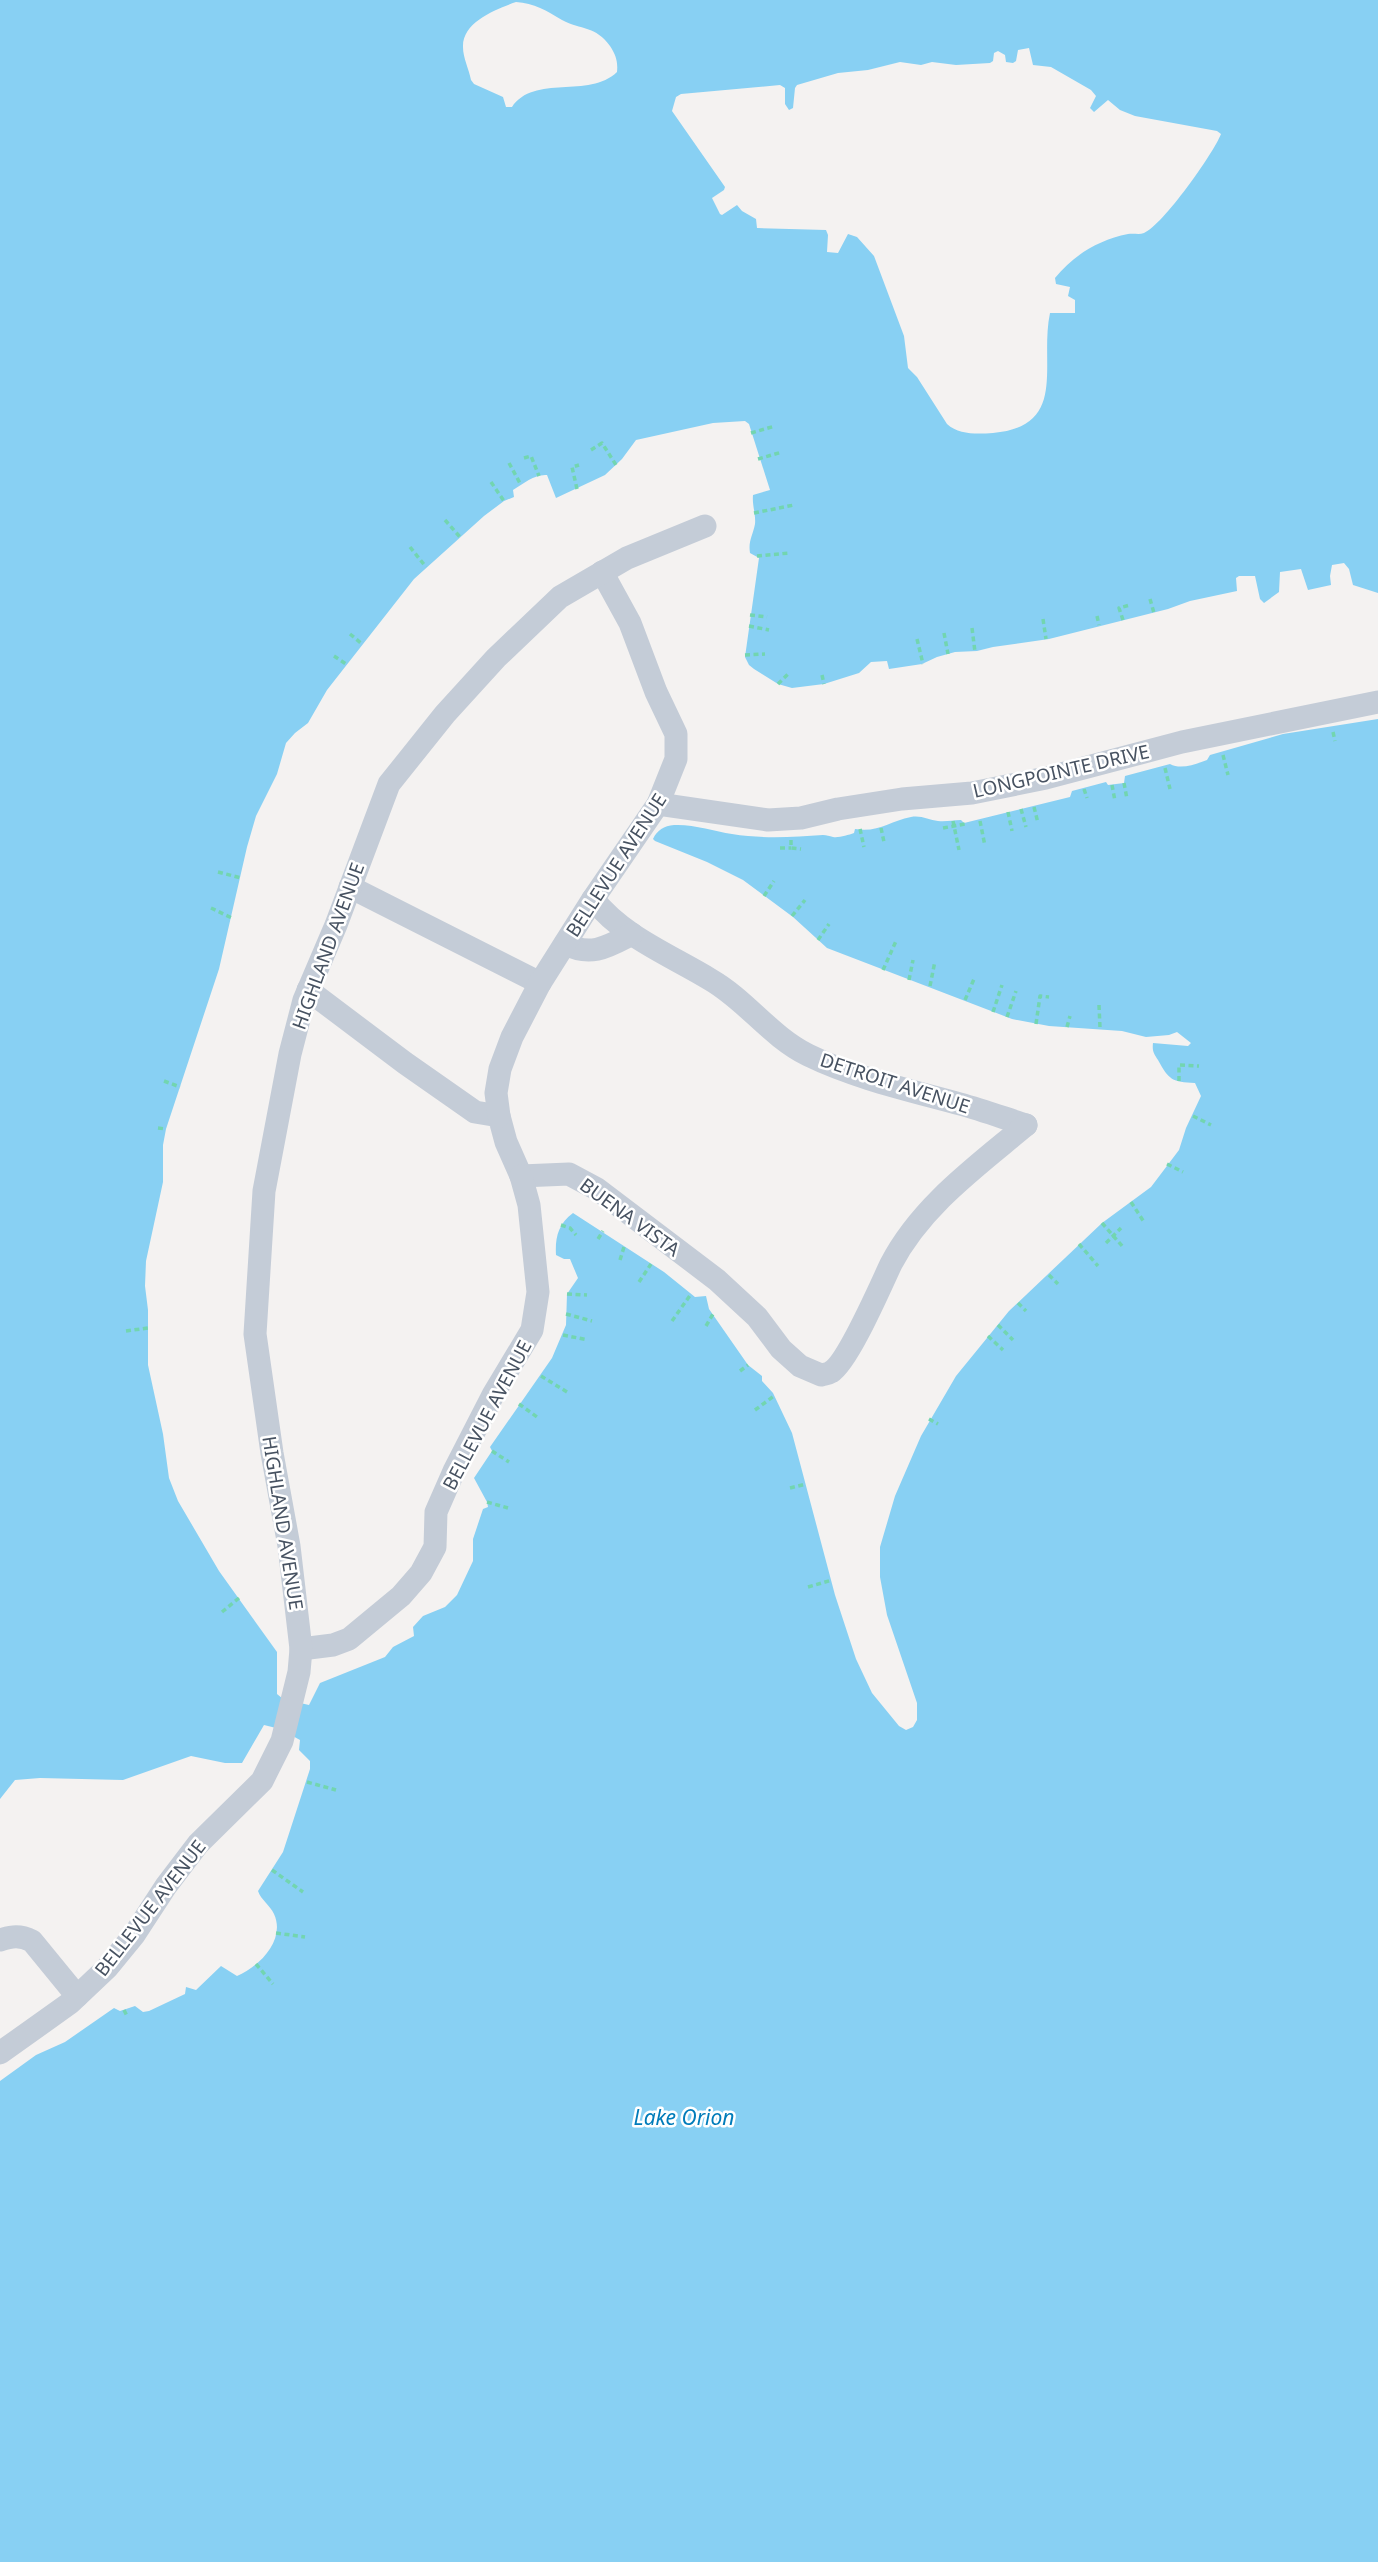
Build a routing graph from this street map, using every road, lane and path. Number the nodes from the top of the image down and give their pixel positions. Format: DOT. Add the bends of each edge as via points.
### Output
graph roads {
  1 [pos="775,426"];
  2 [pos="751,433"];
  3 [pos="591,450"];
  4 [pos="782,452"];
  5 [pos="524,458"];
  6 [pos="758,459"];
  7 [pos="509,463"];
  8 [pos="579,465"];
  9 [pos="616,465"];
  10 [pos="539,476"];
  11 [pos="491,482"];
  12 [pos="521,485"];
  13 [pos="578,489"];
  14 [pos="504,501"];
  15 [pos="794,505"];
  16 [pos="754,513"];
  17 [pos="445,520"];
  18 [pos="705,526"];
  19 [pos="460,537"];
  20 [pos="410,547"];
  21 [pos="789,553"];
  22 [pos="757,556"];
  23 [pos="426,567"];
  24 [pos="602,572"];
  25 [pos="1150,598"];
  26 [pos="1129,605"];
  27 [pos="1154,613"];
  28 [pos="750,615"];
  29 [pos="1097,616"];
  30 [pos="767,617"];
  31 [pos="1043,619"];
  32 [pos="1122,620"];
  33 [pos="1099,625"];
  34 [pos="749,626"];
  35 [pos="972,628"];
  36 [pos="769,629"];
  37 [pos="349,634"];
  38 [pos="944,634"];
  39 [pos="917,639"];
  40 [pos="1045,639"];
  41 [pos="362,644"];
  42 [pos="975,652"];
  43 [pos="765,654"];
  44 [pos="948,654"];
  45 [pos="745,655"];
  46 [pos="334,656"];
  47 [pos="346,664"];
  48 [pos="923,664"];
  49 [pos="790,672"];
  50 [pos="822,675"];
  51 [pos="778,684"];
  52 [pos="824,684"];
  53 [pos="1378,702"];
  54 [pos="1222,753"];
  55 [pos="1164,765"];
  56 [pos="1228,775"];
  57 [pos="1124,783"];
  58 [pos="1112,785"];
  59 [pos="1083,787"];
  60 [pos="1170,789"];
  61 [pos="1087,797"];
  62 [pos="1127,799"];
  63 [pos="1115,801"];
  64 [pos="658,804"];
  65 [pos="1034,807"];
  66 [pos="1021,810"];
  67 [pos="1008,813"];
  68 [pos="980,821"];
  69 [pos="1038,822"];
  70 [pos="953,823"];
  71 [pos="965,824"];
  72 [pos="1026,827"];
  73 [pos="881,828"];
  74 [pos="943,828"];
  75 [pos="860,830"];
  76 [pos="1012,831"];
  77 [pos="791,838"];
  78 [pos="884,842"];
  79 [pos="985,846"];
  80 [pos="864,847"];
  81 [pos="780,848"];
  82 [pos="791,848"];
  83 [pos="801,849"];
  84 [pos="958,850"];
  85 [pos="218,872"];
  86 [pos="241,878"];
  87 [pos="774,881"];
  88 [pos="350,887"];
  89 [pos="764,895"];
  90 [pos="593,899"];
  91 [pos="805,900"];
  92 [pos="211,908"];
  93 [pos="792,916"];
  94 [pos="232,918"];
  95 [pos="829,924"];
  96 [pos="632,934"];
  97 [pos="818,940"];
  98 [pos="896,941"];
  99 [pos="565,944"];
  100 [pos="914,960"];
  101 [pos="935,961"];
  102 [pos="883,970"];
  103 [pos="974,979"];
  104 [pos="909,980"];
  105 [pos="540,983"];
  106 [pos="1002,985"];
  107 [pos="929,986"];
  108 [pos="308,990"];
  109 [pos="1016,990"];
  110 [pos="1049,997"];
  111 [pos="965,1000"];
  112 [pos="1099,1005"];
  113 [pos="993,1012"];
  114 [pos="1070,1016"];
  115 [pos="1007,1017"];
  116 [pos="1036,1024"];
  117 [pos="1067,1027"];
  118 [pos="1100,1028"];
  119 [pos="1199,1066"];
  120 [pos="164,1081"];
  121 [pos="1179,1082"];
  122 [pos="180,1087"];
  123 [pos="499,1116"];
  124 [pos="1193,1116"];
  125 [pos="1211,1125"];
  126 [pos="158,1128"];
  127 [pos="166,1129"];
  128 [pos="1167,1164"];
  129 [pos="1183,1172"];
  130 [pos="521,1176"];
  131 [pos="1130,1202"];
  132 [pos="1144,1222"];
  133 [pos="1102,1223"];
  134 [pos="561,1225"];
  135 [pos="1121,1228"];
  136 [pos="603,1231"];
  137 [pos="576,1235"];
  138 [pos="1113,1236"];
  139 [pos="598,1239"];
  140 [pos="1106,1243"];
  141 [pos="1079,1244"];
  142 [pos="624,1247"];
  143 [pos="1123,1247"];
  144 [pos="620,1260"];
  145 [pos="652,1264"];
  146 [pos="1098,1266"];
  147 [pos="1049,1275"];
  148 [pos="639,1282"];
  149 [pos="1058,1284"];
  150 [pos="567,1294"];
  151 [pos="587,1294"];
  152 [pos="691,1294"];
  153 [pos="1018,1303"];
  154 [pos="1026,1311"];
  155 [pos="566,1314"];
  156 [pos="713,1314"];
  157 [pos="592,1321"];
  158 [pos="672,1321"];
  159 [pos="998,1325"];
  160 [pos="706,1326"];
  161 [pos="148,1328"];
  162 [pos="126,1331"];
  163 [pos="563,1335"];
  164 [pos="988,1336"];
  165 [pos="587,1340"];
  166 [pos="1013,1340"];
  167 [pos="1003,1350"];
  168 [pos="748,1365"];
  169 [pos="740,1371"];
  170 [pos="821,1375"];
  171 [pos="541,1376"];
  172 [pos="567,1392"];
  173 [pos="774,1396"];
  174 [pos="519,1404"];
  175 [pos="755,1410"];
  176 [pos="537,1417"];
  177 [pos="929,1419"];
  178 [pos="938,1424"];
  179 [pos="492,1451"];
  180 [pos="509,1462"];
  181 [pos="807,1484"];
  182 [pos="790,1488"];
  183 [pos="487,1502"];
  184 [pos="508,1508"];
  185 [pos="832,1580"];
  186 [pos="808,1587"];
  187 [pos="239,1598"];
  188 [pos="222,1612"];
  189 [pos="301,1649"];
  190 [pos="307,1782"];
  191 [pos="336,1790"];
  192 [pos="272,1870"];
  193 [pos="303,1892"];
  194 [pos="276,1933"];
  195 [pos="305,1937"];
  196 [pos="0,1940"];
  197 [pos="256,1964"];
  198 [pos="273,1984"];
  199 [pos="78,1996"];
  200 [pos="124,2010"];
  201 [pos="127,2016"];
  202 [pos="0,2053"];
  1 -- 2 [label="path"];
  3 -- 9 [label="path" via="602,443"];
  4 -- 6 [label="path"];
  5 -- 10 [label="path" via="531,456"];
  7 -- 12 [label="path"];
  8 -- 13 [label="path" via="572,467"];
  11 -- 14 [label="path"];
  15 -- 16 [label="path"];
  17 -- 19 [label="path"];
  18 -- 24 [label="street, HIGHLAND AVENUE"];
  20 -- 23 [label="path"];
  21 -- 22 [label="path"];
  24 -- 64 [label="street, BELLEVUE AVENUE" via="630,623 676,734 676,759"];
  24 -- 88 [label="street, HIGHLAND AVENUE" via="560,597 527,627 410,756 389,784"];
  25 -- 27 [label="path"];
  26 -- 32 [label="path" via="1119,608"];
  28 -- 30 [label="path"];
  29 -- 33 [label="path"];
  31 -- 40 [label="path"];
  34 -- 36 [label="path"];
  35 -- 42 [label="path"];
  37 -- 41 [label="path"];
  38 -- 44 [label="path"];
  39 -- 48 [label="path"];
  43 -- 45 [label="path"];
  46 -- 47 [label="path"];
  49 -- 51 [label="path"];
  50 -- 52 [label="path"];
  53 -- 64 [label="street, LONGPOINTE DRIVE" via="1182,742 972,793 838,808 801,818 768,820"];
  54 -- 56 [label="path"];
  55 -- 60 [label="path"];
  57 -- 62 [label="path"];
  58 -- 63 [label="path"];
  59 -- 61 [label="path"];
  64 -- 90 [label="street, BELLEVUE AVENUE"];
  65 -- 69 [label="path"];
  66 -- 72 [label="path"];
  67 -- 76 [label="path"];
  68 -- 79 [label="path"];
  70 -- 71 [label="path"];
  70 -- 74 [label="path"];
  70 -- 84 [label="path"];
  73 -- 78 [label="path"];
  75 -- 80 [label="path"];
  77 -- 82 [label="path"];
  81 -- 82 [label="path"];
  82 -- 83 [label="path"];
  85 -- 86 [label="path"];
  87 -- 89 [label="path"];
  88 -- 105 [label="street"];
  88 -- 108 [label="street, HIGHLAND AVENUE"];
  90 -- 96 [label="street, DETROIT AVENUE" via="607,917"];
  90 -- 99 [label="street, BELLEVUE AVENUE"];
  91 -- 93 [label="path"];
  92 -- 94 [label="path"];
  95 -- 97 [label="path"];
  96 -- 99 [label="street" via="590,951"];
  96 -- 170 [label="street, DETROIT AVENUE" via="723,987 806,1054 1026,1125 921,1219 899,1249 849,1349 831,1372"];
  98 -- 102 [label="path"];
  99 -- 105 [label="street, BELLEVUE AVENUE"];
  100 -- 104 [label="path"];
  101 -- 107 [label="path"];
  103 -- 111 [label="path"];
  105 -- 123 [label="street, BELLEVUE AVENUE" via="500,1069 495,1093"];
  106 -- 113 [label="path"];
  108 -- 123 [label="street" via="475,1112"];
  108 -- 189 [label="street, HIGHLAND AVENUE" via="290,1054 264,1191 255,1334"];
  109 -- 115 [label="path"];
  110 -- 116 [label="path" via="1040,996"];
  112 -- 118 [label="path"];
  114 -- 117 [label="path"];
  119 -- 121 [label="path" via="1179,1065"];
  120 -- 122 [label="path"];
  123 -- 130 [label="street"];
  124 -- 125 [label="path"];
  126 -- 127 [label="path"];
  128 -- 129 [label="path"];
  130 -- 170 [label="street, BUENA VISTA" via="569,1174 597,1189 717,1280 757,1317 780,1349 800,1366"];
  130 -- 189 [label="street, BELLEVUE AVENUE" via="529,1205 538,1292 532,1330 454,1471 436,1512 435,1547 401,1597 349,1639"];
  131 -- 132 [label="path"];
  133 -- 138 [label="path"];
  134 -- 137 [label="path"];
  135 -- 138 [label="path"];
  136 -- 139 [label="path"];
  138 -- 140 [label="path"];
  138 -- 143 [label="path"];
  141 -- 146 [label="path"];
  142 -- 144 [label="path"];
  145 -- 148 [label="path"];
  147 -- 149 [label="path"];
  150 -- 151 [label="path"];
  152 -- 158 [label="path"];
  153 -- 154 [label="path"];
  155 -- 157 [label="path"];
  156 -- 160 [label="path"];
  159 -- 166 [label="path"];
  161 -- 162 [label="path"];
  163 -- 165 [label="path"];
  164 -- 167 [label="path"];
  168 -- 169 [label="path"];
  171 -- 172 [label="path"];
  173 -- 175 [label="path"];
  174 -- 176 [label="path"];
  177 -- 178 [label="path"];
  179 -- 180 [label="path"];
  181 -- 182 [label="path"];
  183 -- 184 [label="path"];
  185 -- 186 [label="path"];
  187 -- 188 [label="path"];
  189 -- 199 [label="street, BELLEVUE AVENUE" via="282,1741 262,1781 198,1844 127,1943"];
  190 -- 191 [label="path"];
  192 -- 193 [label="path"];
  194 -- 195 [label="path"];
  196 -- 199 [label="street" via="13,1936 32,1941"];
  197 -- 198 [label="path"];
  199 -- 202 [label="street, BELLEVUE AVENUE"];
  200 -- 201 [label="path"];
}
